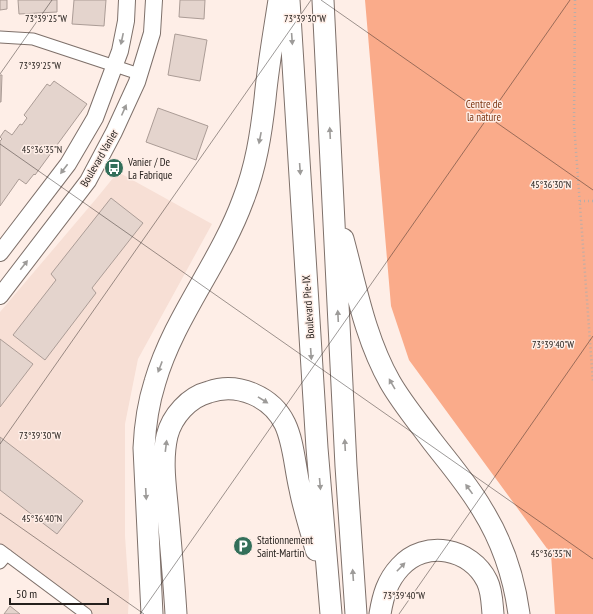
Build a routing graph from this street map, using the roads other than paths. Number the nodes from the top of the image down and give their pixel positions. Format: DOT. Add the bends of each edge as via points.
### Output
graph roads {
  1 [pos="127,0"];
  2 [pos="154,0"];
  3 [pos="279,0"];
  4 [pos="289,0"];
  5 [pos="323,0"];
  6 [pos="0,37"];
  7 [pos="114,66"];
  8 [pos="139,74"];
  9 [pos="333,200"];
  10 [pos="0,253"];
  11 [pos="0,296"];
  12 [pos="2,556"];
  13 [pos="331,610"];
  14 [pos="86,614"];
  15 [pos="152,614"];
  16 [pos="176,614"];
  17 [pos="356,614"];
  18 [pos="380,614"];
  19 [pos="493,614"];
  20 [pos="519,614"];
  1 -- 7 [label="street, one-way" via="126,20"];
  2 -- 8 [label="street, Boulevard Vanier" via="152,33"];
  3 -- 15 [label="highway, one-way" via="262,130 249,184 228,236 168,348 155,381 148,411 144,448"];
  4 -- 13 [label="highway, Boulevard Pie-IX, one-way" via="317,448"];
  9 -- 5 [label="highway, one-way"];
  6 -- 7 [label="street" via="32,39"];
  7 -- 8 [label="street"];
  7 -- 10 [label="street, one-way" via="95,118 68,164"];
  11 -- 8 [label="street, Boulevard Vanier, one-way" via="88,181 114,132"];
  17 -- 9 [label="highway, one-way"];
  20 -- 9 [label="highway, one-way" via="508,564 490,522 473,495 398,395 378,359 367,328"];
  12 -- 14 [label="street"];
  16 -- 13 [label="highway, one-way" via="165,485 166,440 172,424 186,405 203,393 221,389 251,393 276,410 285,421"];
  18 -- 19 [label="highway, one-way" via="387,586 400,567 418,554 435,550 457,553 477,566 489,586"];
}
